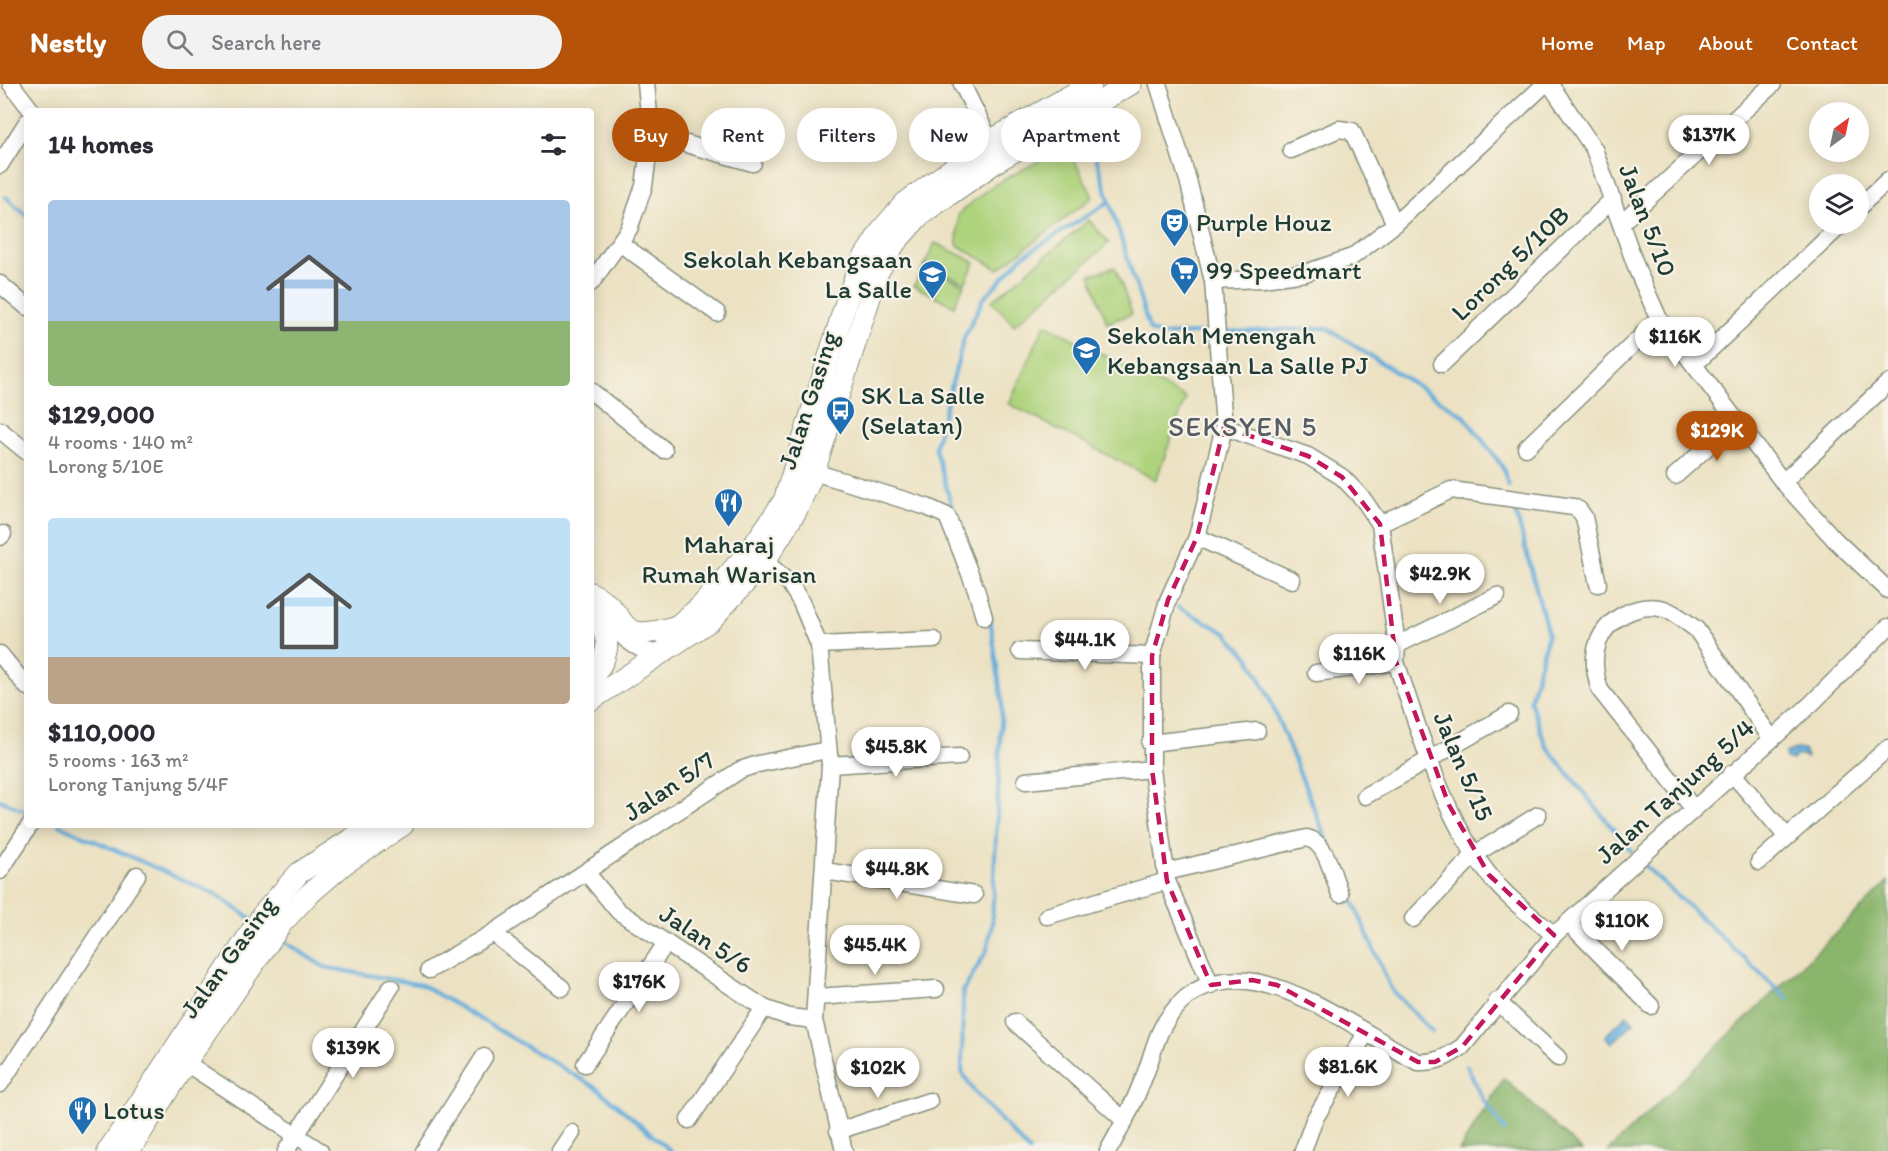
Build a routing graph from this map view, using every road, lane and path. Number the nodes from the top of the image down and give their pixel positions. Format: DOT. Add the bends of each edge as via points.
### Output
graph roads {
  1 [pos="11,84"];
  2 [pos="646,84"];
  3 [pos="962,84"];
  4 [pos="1091,84"];
  5 [pos="1158,84"];
  6 [pos="1547,84"];
  7 [pos="1773,84"];
  8 [pos="1121,87"];
  9 [pos="30,108"];
  10 [pos="648,108"];
  11 [pos="24,127"];
  12 [pos="689,145"];
  13 [pos="1291,150"];
  14 [pos="995,151"];
  15 [pos="647,162"];
  16 [pos="753,163"];
  17 [pos="0,165"];
  18 [pos="1888,180"];
  19 [pos="1869,198"];
  20 [pos="1613,199"];
  21 [pos="1621,223"];
  22 [pos="1395,224"];
  23 [pos="1832,234"];
  24 [pos="621,244"];
  25 [pos="594,279"];
  26 [pos="1212,281"];
  27 [pos="0,284"];
  28 [pos="24,304"];
  29 [pos="717,313"];
  30 [pos="1659,319"];
  31 [pos="1442,364"];
  32 [pos="1695,365"];
  33 [pos="1888,383"];
  34 [pos="594,393"];
  35 [pos="1735,422"];
  36 [pos="1224,427"];
  37 [pos="0,430"];
  38 [pos="1526,448"];
  39 [pos="24,450"];
  40 [pos="664,450"];
  41 [pos="814,472"];
  42 [pos="1675,476"];
  43 [pos="1783,482"];
  44 [pos="1380,524"];
  45 [pos="1197,537"];
  46 [pos="758,555"];
  47 [pos="1292,580"];
  48 [pos="1598,584"];
  49 [pos="1888,590"];
  50 [pos="594,594"];
  51 [pos="1497,596"];
  52 [pos="594,602"];
  53 [pos="594,614"];
  54 [pos="984,617"];
  55 [pos="679,626"];
  56 [pos="1888,627"];
  57 [pos="934,640"];
  58 [pos="819,645"];
  59 [pos="1020,651"];
  60 [pos="651,653"];
  61 [pos="0,654"];
  62 [pos="1397,654"];
  63 [pos="1152,657"];
  64 [pos="1316,673"];
  65 [pos="594,677"];
  66 [pos="594,681"];
  67 [pos="24,683"];
  68 [pos="594,698"];
  69 [pos="1509,714"];
  70 [pos="1257,731"];
  71 [pos="1771,738"];
  72 [pos="1150,744"];
  73 [pos="1888,748"];
  74 [pos="828,757"];
  75 [pos="959,757"];
  76 [pos="1429,760"];
  77 [pos="1152,769"];
  78 [pos="1732,773"];
  79 [pos="1026,781"];
  80 [pos="1365,796"];
  81 [pos="1693,808"];
  82 [pos="1538,814"];
  83 [pos="28,828"];
  84 [pos="368,828"];
  85 [pos="398,828"];
  86 [pos="1787,837"];
  87 [pos="1475,854"];
  88 [pos="1759,862"];
  89 [pos="0,871"];
  90 [pos="825,871"];
  91 [pos="586,872"];
  92 [pos="137,875"];
  93 [pos="1166,876"];
  94 [pos="1340,894"];
  95 [pos="974,895"];
  96 [pos="1047,916"];
  97 [pos="1413,919"];
  98 [pos="1569,923"];
  99 [pos="493,933"];
  100 [pos="1554,935"];
  101 [pos="666,943"];
  102 [pos="429,970"];
  103 [pos="1211,985"];
  104 [pos="391,987"];
  105 [pos="562,988"];
  106 [pos="936,989"];
  107 [pos="816,998"];
  108 [pos="1497,1001"];
  109 [pos="1651,1006"];
  110 [pos="764,1008"];
  111 [pos="814,1020"];
  112 [pos="1015,1022"];
  113 [pos="1366,1034"];
  114 [pos="484,1057"];
  115 [pos="178,1058"];
  116 [pos="1558,1058"];
  117 [pos="585,1064"];
  118 [pos="0,1084"];
  119 [pos="929,1101"];
  120 [pos="689,1120"];
  121 [pos="1125,1121"];
  122 [pos="838,1131"];
  123 [pos="572,1133"];
  124 [pos="297,1136"];
  125 [pos="108,1151"];
  126 [pos="129,1151"];
  127 [pos="286,1151"];
  128 [pos="320,1151"];
  129 [pos="424,1151"];
  130 [pos="560,1151"];
  131 [pos="844,1151"];
  132 [pos="1108,1151"];
  133 [pos="1303,1151"];
  1 -- 9 [label="street"];
  2 -- 10 [label="street"];
  3 -- 14 [label="street"];
  4 -- 14 [label="main road, Jalan Gasing"];
  5 -- 26 [label="street" via="1188,180"];
  6 -- 20 [label="street, Jalan 5/10" via="1594,149"];
  6 -- 22 [label="street"];
  7 -- 21 [label="street"];
  8 -- 14 [label="main road, Jalan Gasing"];
  11 -- 17 [label="street"];
  12 -- 16 [label="street"];
  13 -- 22 [label="street" via="1339,129 1352,131"];
  14 -- 41 [label="main road, Jalan Gasing" via="920,215 895,243 878,272"];
  14 -- 46 [label="main road, Jalan Gasing" via="905,202 860,264 784,501"];
  15 -- 24 [label="street" via="644,186"];
  18 -- 19 [label="street"];
  20 -- 21 [label="street, Jalan 5/10"];
  20 -- 31 [label="street, Lorong 5/10B"];
  21 -- 30 [label="street, Jalan 5/10"];
  22 -- 26 [label="street" via="1352,257 1328,267 1263,279"];
  23 -- 32 [label="street"];
  24 -- 25 [label="street"];
  24 -- 29 [label="street"];
  26 -- 36 [label="street"];
  27 -- 28 [label="street"];
  30 -- 32 [label="street, Jalan 5/10"];
  30 -- 38 [label="street"];
  32 -- 35 [label="street, Jalan 5/10"];
  33 -- 43 [label="street"];
  34 -- 40 [label="street"];
  35 -- 42 [label="street"];
  35 -- 43 [label="street, Jalan 5/10"];
  36 -- 44 [label="street, Jalan 5/15" via="1308,456 1342,477"];
  36 -- 45 [label="street"];
  37 -- 39 [label="street"];
  41 -- 46 [label="main road, Jalan Gasing" via="796,511"];
  41 -- 54 [label="street" via="947,516"];
  43 -- 49 [label="street, Jalan 5/10" via="1835,540"];
  44 -- 48 [label="street" via="1454,490 1573,507 1584,517"];
  44 -- 62 [label="street, Jalan 5/15"];
  45 -- 47 [label="street"];
  45 -- 63 [label="street" via="1168,600"];
  46 -- 55 [label="main road, Jalan Gasing"];
  46 -- 58 [label="street" via="796,593"];
  46 -- 60 [label="main road, Jalan Gasing" via="711,620"];
  50 -- 55 [label="main road" via="602,598 632,632 654,633"];
  51 -- 62 [label="street"];
  52 -- 60 [label="street" via="615,629"];
  53 -- 65 [label="main road" via="604,628 608,647"];
  55 -- 60 [label="main road, Jalan Gasing"];
  56 -- 71 [label="street, Jalan Tanjung 5/4"];
  57 -- 58 [label="street"];
  58 -- 74 [label="street"];
  59 -- 63 [label="street"];
  60 -- 66 [label="main road, Jalan Gasing"];
  60 -- 68 [label="main road, Jalan Gasing"];
  61 -- 67 [label="street"];
  62 -- 64 [label="street"];
  62 -- 76 [label="street, Jalan 5/15"];
  63 -- 72 [label="street"];
  69 -- 76 [label="street"];
  70 -- 72 [label="street"];
  71 -- 78 [label="street, Jalan Tanjung 5/4"];
  71 -- 81 [label="street" via="1696,629 1681,618 1664,609 1647,608 1632,610 1612,624 1598,643 1594,670 1600,690"];
  72 -- 77 [label="street"];
  73 -- 86 [label="street"];
  74 -- 75 [label="street, Jalan 5/7"];
  74 -- 90 [label="street"];
  74 -- 91 [label="street, Jalan 5/7" via="758,764 740,770"];
  76 -- 80 [label="street"];
  76 -- 87 [label="street, Jalan 5/15"];
  77 -- 79 [label="street"];
  77 -- 93 [label="street"];
  78 -- 81 [label="street, Jalan Tanjung 5/4"];
  78 -- 86 [label="street"];
  81 -- 98 [label="street, Jalan Tanjung 5/4"];
  82 -- 87 [label="street"];
  83 -- 89 [label="street"];
  84 -- 115 [label="main road, Jalan Gasing" via="300,873 281,892 250,931"];
  85 -- 115 [label="main road, Jalan Gasing" via="344,864 306,896"];
  86 -- 88 [label="street"];
  87 -- 97 [label="street"];
  87 -- 100 [label="street, Jalan 5/15" via="1508,896"];
  90 -- 95 [label="street"];
  90 -- 107 [label="street"];
  91 -- 99 [label="street, Jalan 5/7"];
  91 -- 101 [label="street, Jalan 5/6" via="611,904"];
  92 -- 118 [label="street"];
  93 -- 94 [label="street" via="1307,838 1315,840 1321,848"];
  93 -- 96 [label="street"];
  93 -- 103 [label="street"];
  98 -- 100 [label="street, Jalan Tanjung 5/4"];
  98 -- 109 [label="street"];
  99 -- 102 [label="street, Jalan 5/7"];
  99 -- 105 [label="street"];
  100 -- 108 [label="street, Jalan Tanjung 5/4"];
  101 -- 110 [label="street, Jalan 5/6"];
  101 -- 117 [label="street"];
  103 -- 113 [label="street, Jalan Tanjung 5/4" via="1252,980 1276,986 1300,995"];
  103 -- 121 [label="street, Jalan Tanjung 5/4" via="1185,999 1169,1017"];
  104 -- 124 [label="street"];
  106 -- 107 [label="street"];
  107 -- 111 [label="street"];
  108 -- 113 [label="street, Jalan Tanjung 5/4" via="1462,1047 1435,1062 1418,1062"];
  108 -- 116 [label="street"];
  110 -- 111 [label="street, Jalan 5/6"];
  110 -- 120 [label="street"];
  111 -- 122 [label="street"];
  112 -- 121 [label="street"];
  113 -- 133 [label="street" via="1314,1120"];
  114 -- 129 [label="street"];
  115 -- 124 [label="street"];
  115 -- 125 [label="main road, Jalan Gasing"];
  115 -- 126 [label="main road, Jalan Gasing"];
  119 -- 122 [label="street"];
  121 -- 132 [label="street, Jalan Tanjung 5/4"];
  122 -- 131 [label="street"];
  123 -- 130 [label="street"];
  124 -- 127 [label="street"];
  124 -- 128 [label="street"];
}
